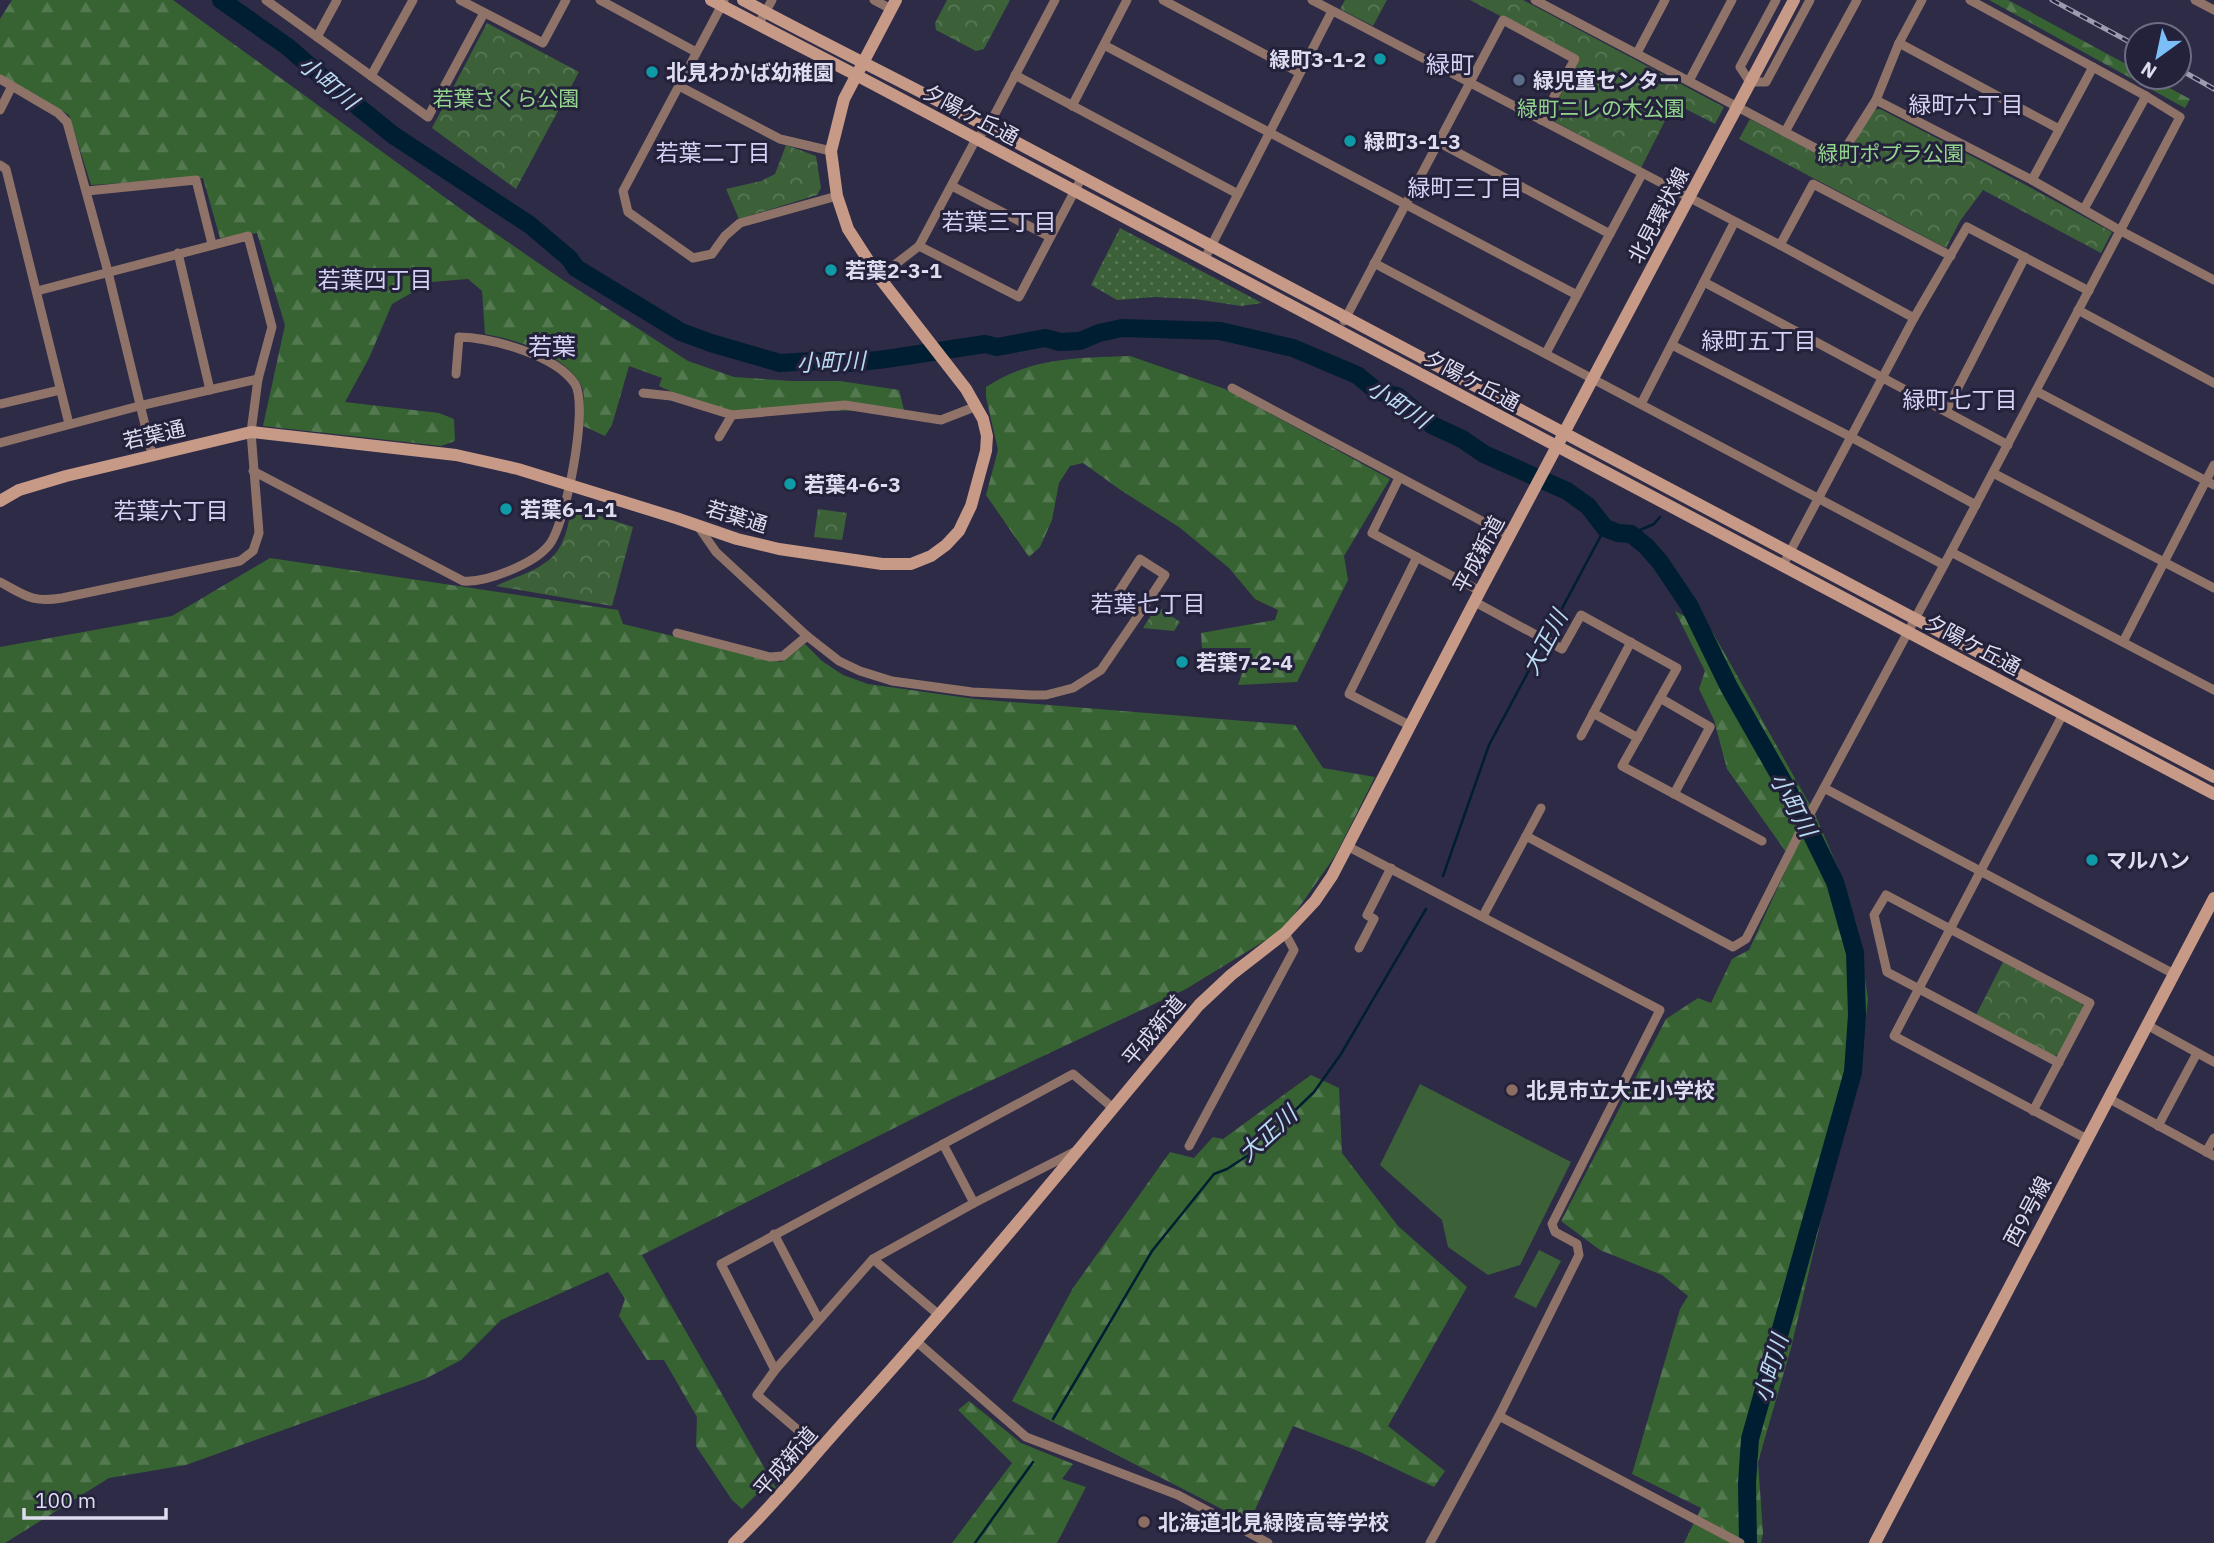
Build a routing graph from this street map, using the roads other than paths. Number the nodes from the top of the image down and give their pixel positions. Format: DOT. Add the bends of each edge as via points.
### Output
graph roads {
  1 [pos="266,0"];
  2 [pos="337,0"];
  3 [pos="413,0"];
  4 [pos="460,0"];
  5 [pos="566,0"];
  6 [pos="600,0"];
  7 [pos="743,0"];
  8 [pos="772,0"];
  9 [pos="874,0"];
  10 [pos="1055,0"];
  11 [pos="1127,0"];
  12 [pos="1163,0"];
  13 [pos="1312,0"];
  14 [pos="1535,0"];
  15 [pos="1665,0"];
  16 [pos="1732,0"];
  17 [pos="1776,0"];
  18 [pos="1794,0"];
  19 [pos="1810,0"];
  20 [pos="1857,0"];
  21 [pos="1922,0"];
  22 [pos="1970,0"];
  23 [pos="2195,0"];
  24 [pos="719,2"];
  25 [pos="893,5"];
  26 [pos="2209,5"];
  27 [pos="1332,11"];
  28 [pos="765,12"];
  29 [pos="484,13"];
  30 [pos="758,25"];
  31 [pos="317,37"];
  32 [pos="1899,43"];
  33 [pos="1104,45"];
  34 [pos="696,52"];
  35 [pos="1637,53"];
  36 [pos="2093,67"];
  37 [pos="859,69"];
  38 [pos="1300,73"];
  39 [pos="1016,75"];
  40 [pos="371,76"];
  41 [pos="0,79"];
  42 [pos="1689,81"];
  43 [pos="1470,82"];
  44 [pos="1750,82"];
  45 [pos="12,86"];
  46 [pos="679,86"];
  47 [pos="2146,96"];
  48 [pos="1876,100"];
  49 [pos="1072,106"];
  50 [pos="1737,106"];
  51 [pos="0,110"];
  52 [pos="1542,120"];
  53 [pos="988,127"];
  54 [pos="2059,128"];
  55 [pos="1785,132"];
  56 [pos="1269,133"];
  57 [pos="976,139"];
  58 [pos="1438,142"];
  59 [pos="831,151"];
  60 [pos="0,165"];
  61 [pos="1642,174"];
  62 [pos="1082,177"];
  63 [pos="2032,180"];
  64 [pos="952,186"];
  65 [pos="87,191"];
  66 [pos="1075,192"];
  67 [pos="1238,194"];
  68 [pos="836,196"];
  69 [pos="1688,198"];
  70 [pos="1405,204"];
  71 [pos="2084,209"];
  72 [pos="1734,223"];
  73 [pos="2120,231"];
  74 [pos="1610,234"];
  75 [pos="1050,237"];
  76 [pos="212,244"];
  77 [pos="1780,245"];
  78 [pos="919,246"];
  79 [pos="1212,246"];
  80 [pos="178,253"];
  81 [pos="1951,256"];
  82 [pos="2025,257"];
  83 [pos="1204,260"];
  84 [pos="1374,263"];
  85 [pos="108,272"];
  86 [pos="879,276"];
  87 [pos="2214,280"];
  88 [pos="1704,282"];
  89 [pos="37,291"];
  90 [pos="2089,291"];
  91 [pos="1577,295"];
  92 [pos="2078,310"];
  93 [pos="1346,317"];
  94 [pos="1914,318"];
  95 [pos="1339,331"];
  96 [pos="1672,345"];
  97 [pos="1546,354"];
  98 [pos="456,374"];
  99 [pos="1883,377"];
  100 [pos="258,379"];
  101 [pos="1594,379"];
  102 [pos="2214,383"];
  103 [pos="1232,388"];
  104 [pos="60,390"];
  105 [pos="210,390"];
  106 [pos="2035,391"];
  107 [pos="643,394"];
  108 [pos="0,404"];
  109 [pos="1641,404"];
  110 [pos="139,406"];
  111 [pos="977,406"];
  112 [pos="1945,411"];
  113 [pos="732,415"];
  114 [pos="69,424"];
  115 [pos="251,432"];
  116 [pos="1564,435"];
  117 [pos="1852,437"];
  118 [pos="719,438"];
  119 [pos="0,443"];
  120 [pos="2008,445"];
  121 [pos="1557,448"];
  122 [pos="152,454"];
  123 [pos="2214,465"];
  124 [pos="254,471"];
  125 [pos="1993,473"];
  126 [pos="1399,478"];
  127 [pos="2210,483"];
  128 [pos="570,485"];
  129 [pos="1818,498"];
  130 [pos="0,501"];
  131 [pos="1976,505"];
  132 [pos="697,524"];
  133 [pos="1510,536"];
  134 [pos="1791,551"];
  135 [pos="1951,552"];
  136 [pos="1416,557"];
  137 [pos="2164,561"];
  138 [pos="1783,565"];
  139 [pos="1944,565"];
  140 [pos="0,582"];
  141 [pos="2214,588"];
  142 [pos="1478,596"];
  143 [pos="1139,613"];
  144 [pos="1914,619"];
  145 [pos="1907,631"];
  146 [pos="677,634"];
  147 [pos="807,636"];
  148 [pos="1631,642"];
  149 [pos="2123,642"];
  150 [pos="2214,690"];
  151 [pos="1660,698"];
  152 [pos="1593,713"];
  153 [pos="2063,714"];
  154 [pos="1411,726"];
  155 [pos="1581,736"];
  156 [pos="1638,738"];
  157 [pos="2214,777"];
  158 [pos="1824,788"];
  159 [pos="1674,794"];
  160 [pos="2214,794"];
  161 [pos="1541,807"];
  162 [pos="1526,836"];
  163 [pos="1762,841"];
  164 [pos="1349,846"];
  165 [pos="1391,868"];
  166 [pos="1980,871"];
  167 [pos="2214,898"];
  168 [pos="1483,916"];
  169 [pos="1951,929"];
  170 [pos="1285,933"];
  171 [pos="1359,948"];
  172 [pos="2174,974"];
  173 [pos="1918,990"];
  174 [pos="2147,1025"];
  175 [pos="2197,1053"];
  176 [pos="2214,1062"];
  177 [pos="2059,1063"];
  178 [pos="2108,1098"];
  179 [pos="1113,1108"];
  180 [pos="2033,1111"];
  181 [pos="2158,1126"];
  182 [pos="2214,1138"];
  183 [pos="2087,1139"];
  184 [pos="943,1144"];
  185 [pos="1189,1146"];
  186 [pos="1076,1151"];
  187 [pos="2210,1154"];
  188 [pos="974,1203"];
  189 [pos="774,1234"];
  190 [pos="873,1259"];
  191 [pos="939,1315"];
  192 [pos="819,1320"];
  193 [pos="917,1342"];
  194 [pos="775,1370"];
  195 [pos="1499,1416"];
  196 [pos="820,1449"];
  197 [pos="734,1543"];
  198 [pos="1268,1543"];
  199 [pos="1430,1543"];
  200 [pos="1740,1543"];
  201 [pos="1875,1543"];
  1 -- 31 [label="street"];
  2 -- 31 [label="street"];
  3 -- 40 [label="street"];
  4 -- 29 [label="street"];
  5 -- 29 [label="street" via="543,43"];
  6 -- 34 [label="street"];
  7 -- 28 [label="street, 夕陽ケ丘通"];
  8 -- 28 [label="street"];
  9 -- 25 [label="street"];
  10 -- 39 [label="street"];
  11 -- 33 [label="street"];
  12 -- 38 [label="street"];
  13 -- 27 [label="street"];
  14 -- 35 [label="street"];
  15 -- 35 [label="street"];
  16 -- 42 [label="street"];
  17 -- 44 [label="street" via="1740,67"];
  18 -- 44 [label="street, 北見環状線"];
  19 -- 44 [label="street" via="1766,82"];
  20 -- 55 [label="street"];
  21 -- 32 [label="street"];
  22 -- 36 [label="street"];
  23 -- 26 [label="street"];
  24 -- 30 [label="street, 夕陽ケ丘通"];
  24 -- 34 [label="street"];
  25 -- 37 [label="street, 若葉通"];
  27 -- 38 [label="street"];
  27 -- 43 [label="street"];
  28 -- 30 [label="street"];
  28 -- 37 [label="street, 夕陽ケ丘通"];
  29 -- 40 [label="street" via="428,117"];
  30 -- 37 [label="street, 夕陽ケ丘通"];
  31 -- 40 [label="street"];
  32 -- 48 [label="street"];
  32 -- 54 [label="street"];
  33 -- 49 [label="street"];
  33 -- 56 [label="street"];
  34 -- 46 [label="street"];
  35 -- 42 [label="street"];
  36 -- 47 [label="street"];
  36 -- 54 [label="street"];
  37 -- 53 [label="street, 夕陽ケ丘通"];
  37 -- 57 [label="street, 夕陽ケ丘通"];
  37 -- 59 [label="street, 若葉通" via="844,99"];
  38 -- 56 [label="street"];
  39 -- 49 [label="street"];
  39 -- 53 [label="street"];
  41 -- 45 [label="street"];
  42 -- 50 [label="street"];
  43 -- 52 [label="street"];
  43 -- 52 [label="street" via="1503,20 1575,59"];
  43 -- 58 [label="street"];
  44 -- 50 [label="street, 北見環状線"];
  45 -- 51 [label="street"];
  45 -- 65 [label="street" via="67,122"];
  46 -- 59 [label="street" via="780,139"];
  46 -- 68 [label="street" via="622,191 628,212 693,258 712,254 740,223"];
  47 -- 71 [label="street"];
  47 -- 73 [label="street" via="2180,117"];
  48 -- 55 [label="street" via="1838,160"];
  48 -- 63 [label="street"];
  49 -- 67 [label="street"];
  50 -- 55 [label="street"];
  50 -- 69 [label="street, 北見環状線"];
  52 -- 61 [label="street"];
  53 -- 57 [label="street"];
  53 -- 62 [label="street, 夕陽ケ丘通"];
  54 -- 63 [label="street"];
  56 -- 67 [label="street"];
  56 -- 70 [label="street"];
  57 -- 64 [label="street"];
  57 -- 66 [label="street, 夕陽ケ丘通"];
  58 -- 70 [label="street"];
  58 -- 74 [label="street"];
  59 -- 68 [label="street, 若葉通"];
  60 -- 89 [label="street" via="6,169"];
  61 -- 69 [label="street"];
  61 -- 74 [label="street"];
  62 -- 66 [label="street"];
  62 -- 79 [label="street, 夕陽ケ丘通"];
  63 -- 71 [label="street"];
  64 -- 75 [label="street"];
  64 -- 78 [label="street"];
  65 -- 76 [label="street" via="196,180"];
  65 -- 85 [label="street"];
  66 -- 75 [label="street"];
  66 -- 83 [label="street, 夕陽ケ丘通"];
  67 -- 79 [label="street"];
  68 -- 86 [label="street, 若葉通" via="848,229"];
  69 -- 72 [label="street"];
  69 -- 101 [label="street, 北見環状線"];
  70 -- 84 [label="street"];
  70 -- 91 [label="street"];
  71 -- 73 [label="street"];
  72 -- 77 [label="street"];
  72 -- 88 [label="street"];
  73 -- 87 [label="street"];
  73 -- 90 [label="street"];
  74 -- 91 [label="street"];
  75 -- 78 [label="street" via="1019,297"];
  76 -- 80 [label="street"];
  76 -- 100 [label="street" via="248,236 272,327"];
  77 -- 81 [label="street" via="1813,184"];
  77 -- 94 [label="street"];
  78 -- 86 [label="street"];
  79 -- 83 [label="street"];
  79 -- 93 [label="street, 夕陽ケ丘通"];
  80 -- 85 [label="street"];
  80 -- 105 [label="street"];
  81 -- 82 [label="street" via="1968,227"];
  81 -- 94 [label="street"];
  82 -- 90 [label="street"];
  82 -- 112 [label="street"];
  83 -- 95 [label="street, 夕陽ケ丘通"];
  84 -- 93 [label="street"];
  84 -- 97 [label="street"];
  85 -- 89 [label="street"];
  85 -- 110 [label="street"];
  86 -- 111 [label="street, 若葉通"];
  88 -- 96 [label="street"];
  88 -- 99 [label="street"];
  89 -- 104 [label="street"];
  90 -- 92 [label="street"];
  91 -- 97 [label="street"];
  92 -- 102 [label="street"];
  92 -- 106 [label="street"];
  93 -- 95 [label="street"];
  93 -- 116 [label="street, 夕陽ケ丘通"];
  94 -- 99 [label="street"];
  95 -- 121 [label="street, 夕陽ケ丘通"];
  96 -- 109 [label="street"];
  96 -- 117 [label="street"];
  97 -- 101 [label="street"];
  98 -- 128 [label="street" via="459,337 515,347 562,372 579,393 580,406"];
  99 -- 112 [label="street"];
  99 -- 117 [label="street"];
  100 -- 105 [label="street"];
  100 -- 115 [label="street"];
  101 -- 109 [label="street"];
  101 -- 116 [label="street, 北見環状線"];
  103 -- 126 [label="street"];
  104 -- 108 [label="street"];
  104 -- 114 [label="street"];
  105 -- 110 [label="street"];
  106 -- 120 [label="street"];
  106 -- 127 [label="street"];
  107 -- 113 [label="street" via="671,396"];
  109 -- 129 [label="street"];
  110 -- 114 [label="street"];
  110 -- 122 [label="street"];
  111 -- 113 [label="street" via="941,420 845,405"];
  111 -- 132 [label="street, 若葉通" via="986,451 971,506 958,531 931,556 911,564 882,564 779,549"];
  112 -- 120 [label="street"];
  113 -- 118 [label="street"];
  114 -- 119 [label="street"];
  115 -- 122 [label="street, 若葉通"];
  115 -- 124 [label="street"];
  115 -- 128 [label="street, 若葉通" via="456,455"];
  116 -- 121 [label="street, 北見環状線"];
  116 -- 134 [label="street, 夕陽ケ丘通"];
  117 -- 129 [label="street"];
  117 -- 131 [label="street"];
  120 -- 125 [label="street"];
  121 -- 133 [label="street, 平成新道"];
  121 -- 138 [label="street, 夕陽ケ丘通"];
  122 -- 130 [label="street, 若葉通" via="19,490"];
  123 -- 127 [label="street"];
  124 -- 128 [label="street" via="448,575 474,582 527,562 548,547 558,532"];
  124 -- 140 [label="street" via="259,533 253,551 240,561 43,601"];
  125 -- 131 [label="street"];
  125 -- 137 [label="street"];
  126 -- 133 [label="street"];
  126 -- 136 [label="street" via="1373,533"];
  127 -- 137 [label="street"];
  128 -- 132 [label="street, 若葉通"];
  129 -- 134 [label="street"];
  129 -- 139 [label="street"];
  131 -- 135 [label="street"];
  132 -- 147 [label="street" via="716,552"];
  133 -- 142 [label="street, 平成新道"];
  134 -- 138 [label="street"];
  134 -- 144 [label="street, 夕陽ケ丘通"];
  135 -- 139 [label="street"];
  135 -- 149 [label="street"];
  136 -- 142 [label="street"];
  136 -- 154 [label="street" via="1349,694"];
  137 -- 141 [label="street"];
  137 -- 149 [label="street"];
  138 -- 145 [label="street, 夕陽ケ丘通"];
  139 -- 144 [label="street"];
  142 -- 148 [label="street" via="1562,649 1581,615"];
  142 -- 154 [label="street, 平成新道"];
  143 -- 143 [label="street" via="1115,597 1140,559 1165,575"];
  143 -- 147 [label="street" via="1096,674 1073,688 1046,695 972,692 880,678 839,661"];
  144 -- 145 [label="street"];
  144 -- 157 [label="street, 夕陽ケ丘通"];
  145 -- 153 [label="street, 夕陽ケ丘通"];
  145 -- 158 [label="street"];
  146 -- 147 [label="street" via="770,657 783,656"];
  148 -- 151 [label="street" via="1677,668"];
  148 -- 152 [label="street"];
  149 -- 150 [label="street"];
  151 -- 156 [label="street"];
  151 -- 159 [label="street" via="1710,727"];
  152 -- 155 [label="street"];
  152 -- 156 [label="street"];
  153 -- 160 [label="street, 夕陽ケ丘通"];
  153 -- 166 [label="street"];
  154 -- 164 [label="street, 平成新道"];
  156 -- 159 [label="street" via="1622,766"];
  158 -- 162 [label="street" via="1746,939 1733,947"];
  158 -- 166 [label="street"];
  159 -- 163 [label="street"];
  161 -- 162 [label="street"];
  162 -- 168 [label="street"];
  164 -- 165 [label="street"];
  164 -- 170 [label="street, 平成新道" via="1315,901"];
  165 -- 168 [label="street"];
  165 -- 171 [label="street" via="1367,915 1374,919"];
  166 -- 169 [label="street"];
  166 -- 172 [label="street"];
  167 -- 172 [label="street, 西9号線"];
  168 -- 195 [label="street" via="1660,1010 1552,1224 1555,1232 1577,1244 1580,1255"];
  169 -- 173 [label="street"];
  169 -- 173 [label="street" via="1886,895 1874,915 1887,972"];
  169 -- 177 [label="street" via="2090,1003"];
  170 -- 179 [label="street, 平成新道" via="1199,1006"];
  170 -- 185 [label="street" via="1293,950"];
  172 -- 174 [label="street, 西9号線"];
  173 -- 177 [label="street"];
  173 -- 180 [label="street" via="1894,1036"];
  174 -- 175 [label="street"];
  174 -- 178 [label="street, 西9号線"];
  175 -- 176 [label="street"];
  175 -- 181 [label="street"];
  177 -- 180 [label="street"];
  178 -- 181 [label="street"];
  178 -- 183 [label="street, 西9号線"];
  179 -- 184 [label="street" via="1073,1074"];
  179 -- 186 [label="street, 平成新道"];
  180 -- 183 [label="street"];
  181 -- 187 [label="street"];
  182 -- 187 [label="street"];
  183 -- 201 [label="street, 西9号線"];
  184 -- 188 [label="street"];
  184 -- 189 [label="street"];
  186 -- 188 [label="street"];
  186 -- 191 [label="street, 平成新道"];
  188 -- 190 [label="street"];
  189 -- 192 [label="street"];
  189 -- 194 [label="street" via="721,1264"];
  190 -- 191 [label="street"];
  190 -- 192 [label="street"];
  191 -- 193 [label="street, 平成新道"];
  192 -- 194 [label="street"];
  193 -- 196 [label="street, 平成新道"];
  193 -- 198 [label="street" via="1026,1437 1178,1495"];
  194 -- 196 [label="street" via="758,1395"];
  195 -- 199 [label="street"];
  195 -- 200 [label="street"];
  196 -- 197 [label="street, 平成新道"];
}
